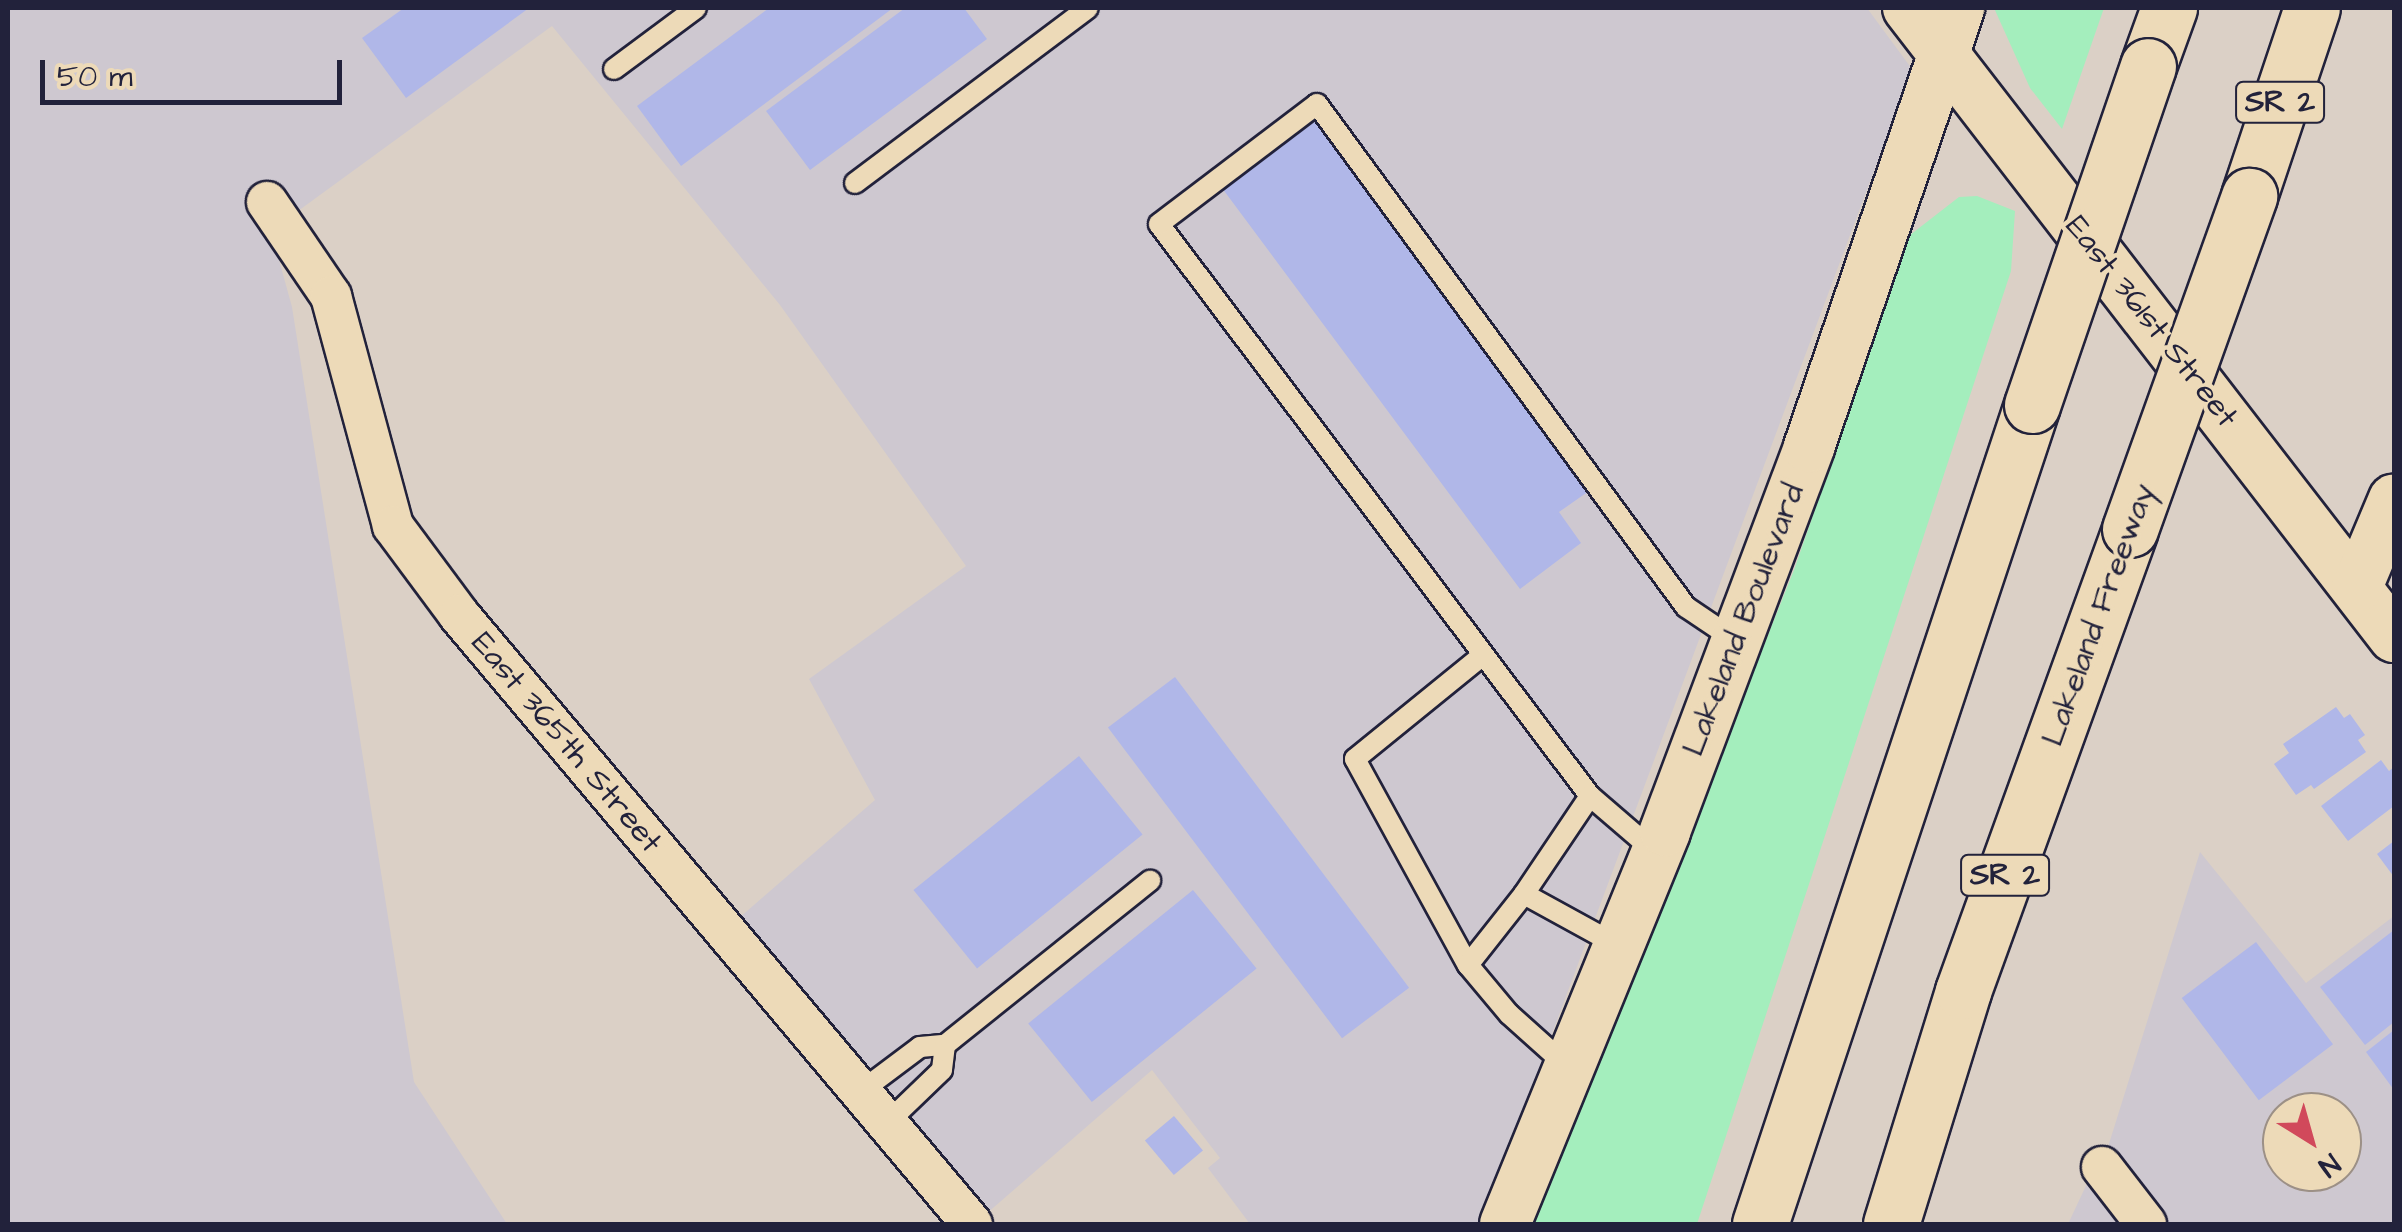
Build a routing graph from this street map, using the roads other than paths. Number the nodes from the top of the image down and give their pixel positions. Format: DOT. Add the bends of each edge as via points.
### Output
graph roads {
  1 [pos="696,8"];
  2 [pos="1088,8"];
  3 [pos="1908,8"];
  4 [pos="1959,8"];
  5 [pos="2169,8"];
  6 [pos="2312,8"];
  7 [pos="1943,55"];
  8 [pos="614,69"];
  9 [pos="855,183"];
  10 [pos="267,202"];
  11 [pos="2394,499"];
  12 [pos="2357,587"];
  13 [pos="2394,637"];
  14 [pos="1736,641"];
  15 [pos="1483,656"];
  16 [pos="1590,796"];
  17 [pos="1656,853"];
  18 [pos="1150,881"];
  19 [pos="1524,894"];
  20 [pos="1618,946"];
  21 [pos="1468,964"];
  22 [pos="945,1045"];
  23 [pos="1569,1068"];
  24 [pos="1806,1085"];
  25 [pos="860,1092"];
  26 [pos="887,1123"];
  27 [pos="2102,1167"];
  28 [pos="972,1224"];
  29 [pos="1505,1224"];
  30 [pos="1740,1224"];
  31 [pos="1760,1224"];
  32 [pos="1891,1224"];
  33 [pos="2146,1224"];
  1 -- 8 [label="lane"];
  2 -- 9 [label="lane"];
  3 -- 7 [label="street, East 361st Street"];
  4 -- 7 [label="street, Lakeland Boulevard"];
  5 -- 24 [label="highway, bridge"];
  6 -- 32 [label="highway, Lakeland Freeway / SR 2, bridge" via="1963,990"];
  7 -- 12 [label="street, East 361st Street"];
  7 -- 14 [label="street, Lakeland Boulevard"];
  10 -- 25 [label="street, East 365th Street" via="331,296 393,526 459,615"];
  11 -- 12 [label="street"];
  12 -- 13 [label="street, East 361st Street"];
  14 -- 15 [label="lane" via="1686,607 1318,104 1159,224"];
  14 -- 17 [label="street, Lakeland Boulevard"];
  15 -- 16 [label="lane"];
  15 -- 21 [label="lane" via="1356,759"];
  16 -- 17 [label="lane"];
  16 -- 19 [label="lane"];
  17 -- 20 [label="street, Lakeland Boulevard"];
  18 -- 22 [label="lane"];
  19 -- 20 [label="lane"];
  19 -- 21 [label="lane"];
  20 -- 23 [label="street, Lakeland Boulevard"];
  21 -- 23 [label="lane" via="1509,1014"];
  22 -- 25 [label="lane" via="920,1046"];
  22 -- 26 [label="lane" via="942,1070"];
  23 -- 29 [label="street, Lakeland Boulevard"];
  24 -- 30 [label="highway"];
  24 -- 31 [label="highway"];
  25 -- 26 [label="street, East 365th Street"];
  26 -- 28 [label="street, East 365th Street"];
  27 -- 33 [label="street"];
}
